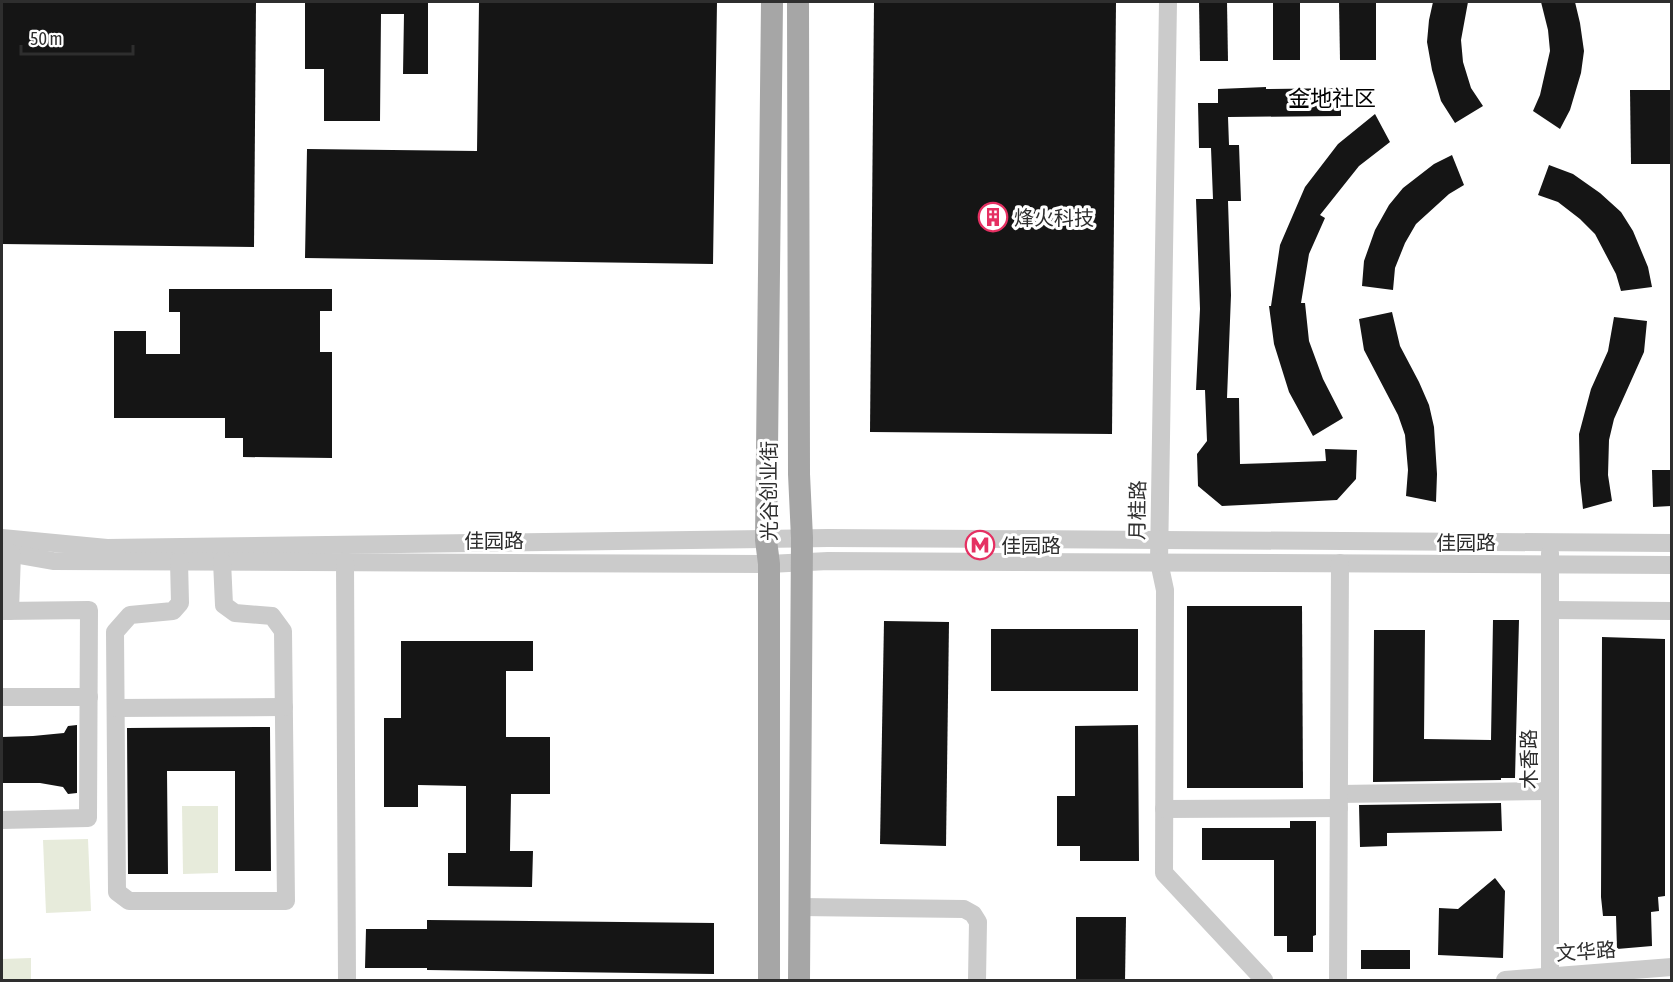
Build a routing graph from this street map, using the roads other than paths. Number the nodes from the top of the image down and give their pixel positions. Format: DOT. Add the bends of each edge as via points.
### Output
graph roads {
  1 [pos="772,2"];
  2 [pos="798,2"];
  3 [pos="1168,2"];
  4 [pos="2,538"];
  5 [pos="802,538"];
  6 [pos="766,540"];
  7 [pos="1159,540"];
  8 [pos="1550,542"];
  9 [pos="1671,543"];
  10 [pos="7,553"];
  11 [pos="179,561"];
  12 [pos="222,561"];
  13 [pos="345,561"];
  14 [pos="1159,562"];
  15 [pos="802,563"];
  16 [pos="1340,563"];
  17 [pos="768,564"];
  18 [pos="1550,565"];
  19 [pos="1671,565"];
  20 [pos="1550,610"];
  21 [pos="6,611"];
  22 [pos="1671,611"];
  23 [pos="89,697"];
  24 [pos="2,698"];
  25 [pos="284,707"];
  26 [pos="116,708"];
  27 [pos="1550,790"];
  28 [pos="1339,801"];
  29 [pos="1164,809"];
  30 [pos="2,820"];
  31 [pos="800,907"];
  32 [pos="1671,967"];
  33 [pos="1550,976"];
  34 [pos="347,981"];
  35 [pos="768,981"];
  36 [pos="799,981"];
  37 [pos="977,981"];
  38 [pos="1264,981"];
  39 [pos="1338,981"];
  40 [pos="1505,981"];
  1 -- 6 [label="main road, 光谷创业街"];
  2 -- 5 [label="main road, 光谷创业街"];
  3 -- 7 [label="street, 月桂路"];
  4 -- 6 [label="street, 佳园路" via="107,548"];
  5 -- 6 [label="street, 佳园路"];
  5 -- 7 [label="street, 佳园路"];
  5 -- 15 [label="main road, 光谷创业街"];
  6 -- 17 [label="main road, 光谷创业街"];
  7 -- 8 [label="street, 佳园路"];
  7 -- 14 [label="street, 月桂路"];
  8 -- 9 [label="street, 佳园路"];
  8 -- 18 [label="street, 木香路"];
  10 -- 11 [label="street, 佳园路" via="53,561"];
  10 -- 21 [label="street"];
  11 -- 12 [label="street, 佳园路"];
  11 -- 26 [label="street" via="180,603 173,611 130,615 115,632"];
  12 -- 13 [label="street, 佳园路"];
  12 -- 25 [label="street" via="224,605 235,613 272,616 283,631"];
  13 -- 17 [label="street, 佳园路"];
  13 -- 34 [label="street"];
  14 -- 15 [label="street, 佳园路"];
  14 -- 16 [label="street, 佳园路"];
  14 -- 29 [label="street, 月桂路" via="1165,590"];
  15 -- 17 [label="street, 佳园路"];
  15 -- 31 [label="main road, 光谷创业街"];
  16 -- 18 [label="street, 佳园路"];
  16 -- 28 [label="street"];
  17 -- 35 [label="main road, 光谷创业街"];
  18 -- 19 [label="street, 佳园路"];
  18 -- 20 [label="street, 木香路"];
  20 -- 22 [label="street"];
  20 -- 27 [label="street, 木香路"];
  21 -- 23 [label="street" via="89,609"];
  23 -- 24 [label="street"];
  23 -- 30 [label="street" via="88,818"];
  25 -- 26 [label="street"];
  25 -- 26 [label="street" via="286,901 129,901 117,892"];
  27 -- 28 [label="street"];
  27 -- 33 [label="street, 木香路"];
  28 -- 29 [label="street"];
  28 -- 39 [label="street"];
  29 -- 38 [label="street, 月桂路" via="1164,873"];
  31 -- 36 [label="main road, 光谷创业街"];
  31 -- 37 [label="street" via="964,909 978,922"];
  32 -- 33 [label="street, 文华路"];
  33 -- 40 [label="street, 文华路"];
}
